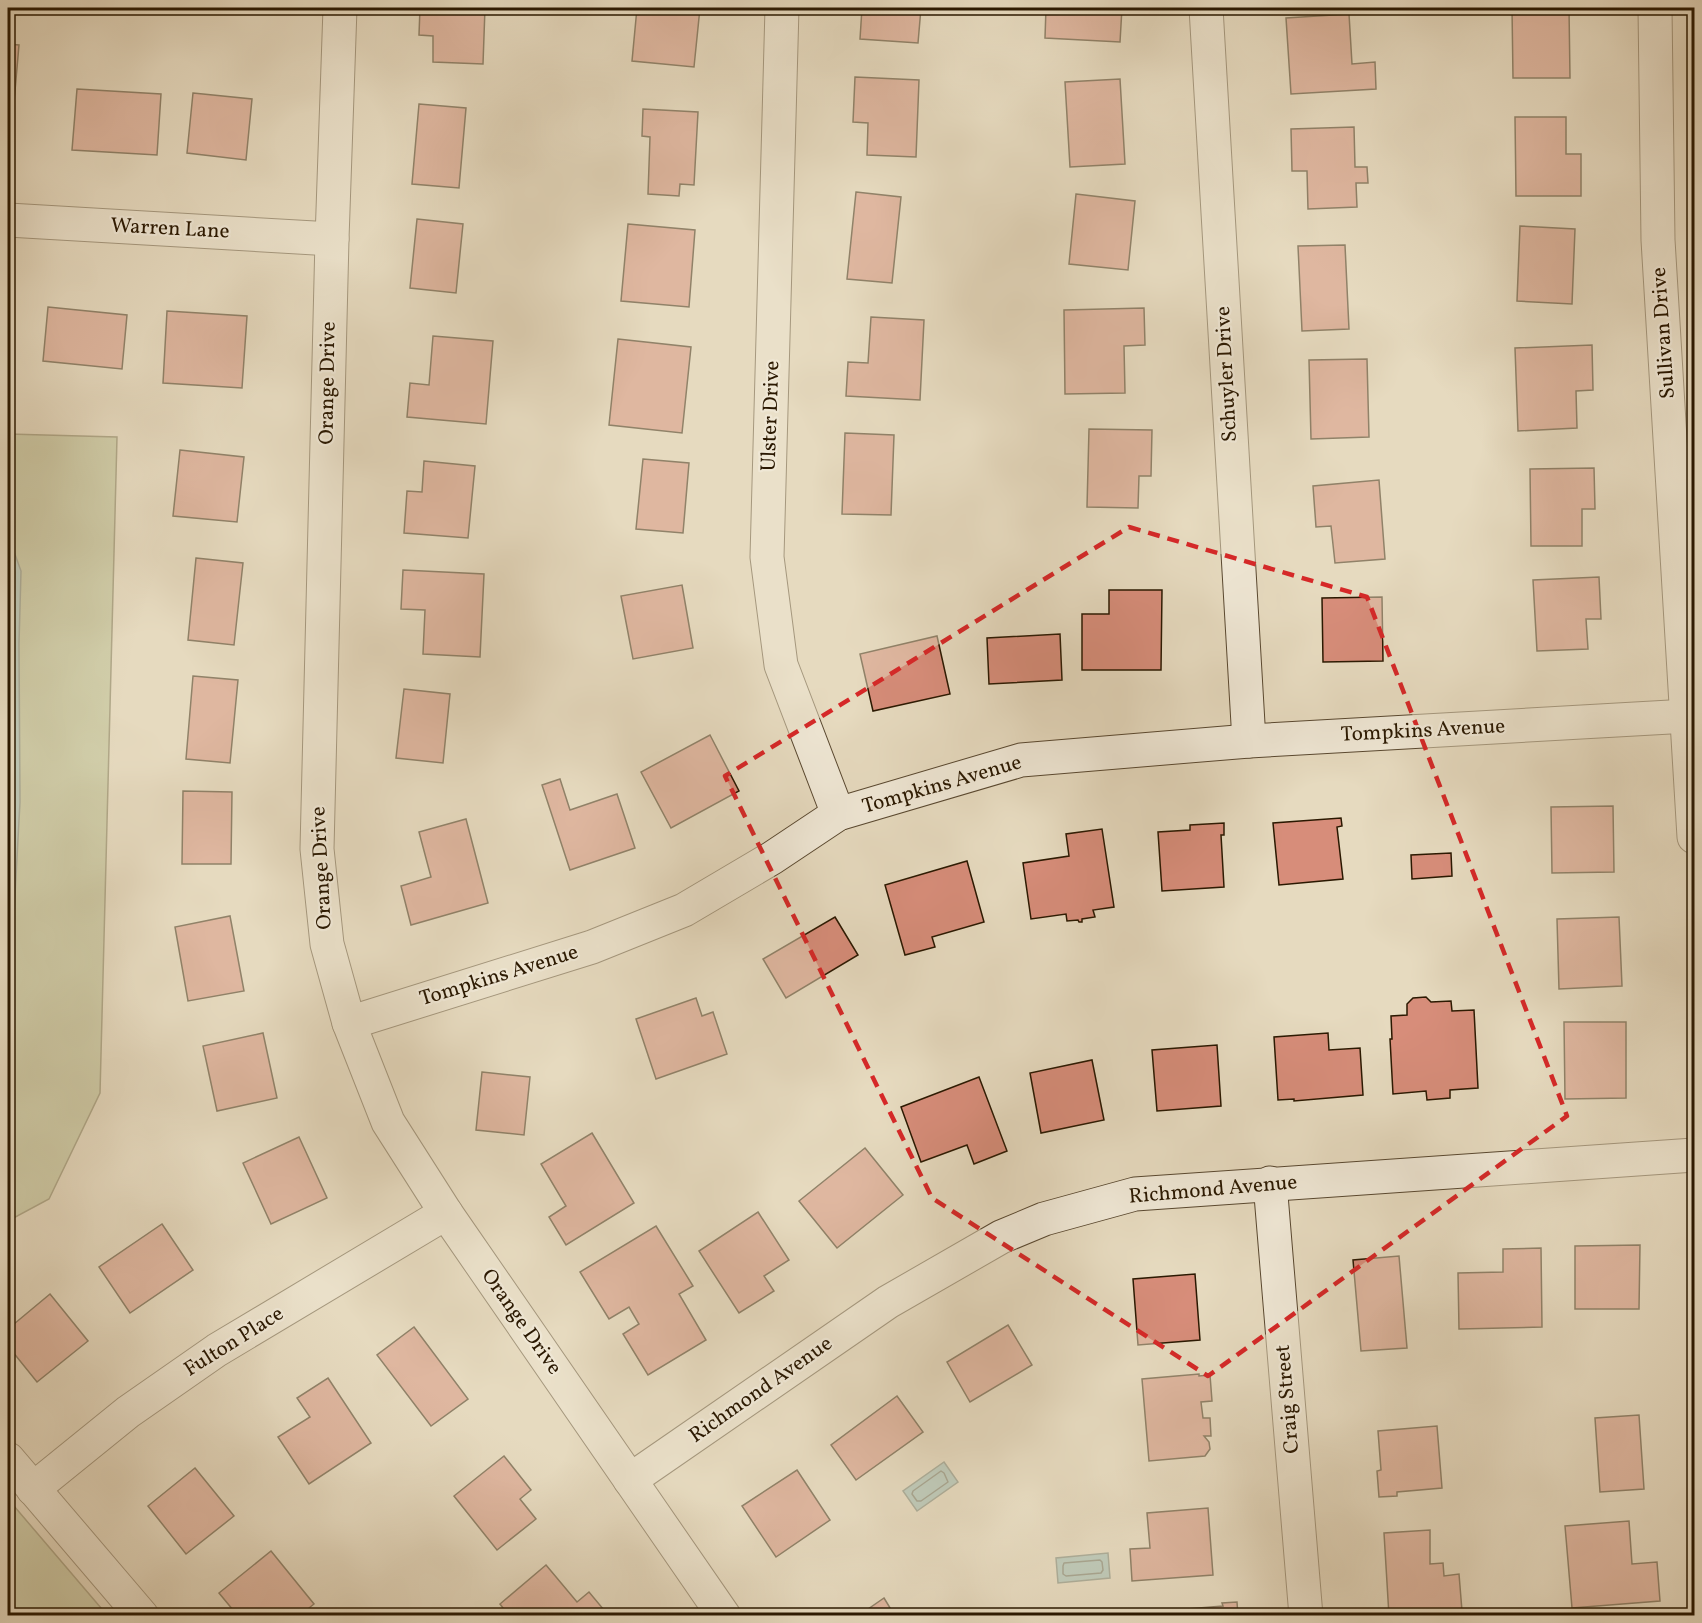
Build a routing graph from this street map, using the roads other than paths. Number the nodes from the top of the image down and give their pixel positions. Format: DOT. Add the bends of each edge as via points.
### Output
graph roads {
  1 [pos="340,8"];
  2 [pos="782,8"];
  3 [pos="1206,8"];
  4 [pos="1655,8"];
  5 [pos="8,220"];
  6 [pos="332,239"];
  7 [pos="1688,716"];
  8 [pos="1249,741"];
  9 [pos="838,814"];
  10 [pos="1695,837"];
  11 [pos="349,1023"];
  12 [pos="1695,1155"];
  13 [pos="1270,1184"];
  14 [pos="446,1213"];
  15 [pos="8,1460"];
  16 [pos="630,1480"];
  17 [pos="33,1489"];
  18 [pos="142,1616"];
  19 [pos="724,1616"];
  20 [pos="1306,1616"];
  1 -- 6 [label="street, Orange Drive"];
  2 -- 9 [label="street, Ulster Drive" via="767,557 782,665"];
  3 -- 8 [label="street, Schuyler Drive"];
  4 -- 7 [label="street, Sullivan Drive" via="1658,240"];
  5 -- 6 [label="street, Warren Lane"];
  6 -- 11 [label="street, Orange Drive" via="317,849 327,944"];
  7 -- 8 [label="street, Tompkins Avenue"];
  7 -- 10 [label="street, Sullivan Drive"];
  8 -- 9 [label="street, Tompkins Avenue" via="1021,760"];
  9 -- 11 [label="street, Tompkins Avenue" via="684,910 591,947"];
  11 -- 14 [label="street, Orange Drive" via="388,1122"];
  12 -- 13 [label="street, Richmond Avenue"];
  13 -- 16 [label="street, Richmond Avenue" via="1135,1194 1044,1219 1001,1237 888,1302"];
  13 -- 20 [label="street, Craig Street"];
  14 -- 16 [label="street, Orange Drive"];
  14 -- 17 [label="street, Fulton Place" via="217,1350 128,1413"];
  15 -- 17 [label="street"];
  16 -- 19 [label="street, Orange Drive"];
  17 -- 18 [label="street"];
}
